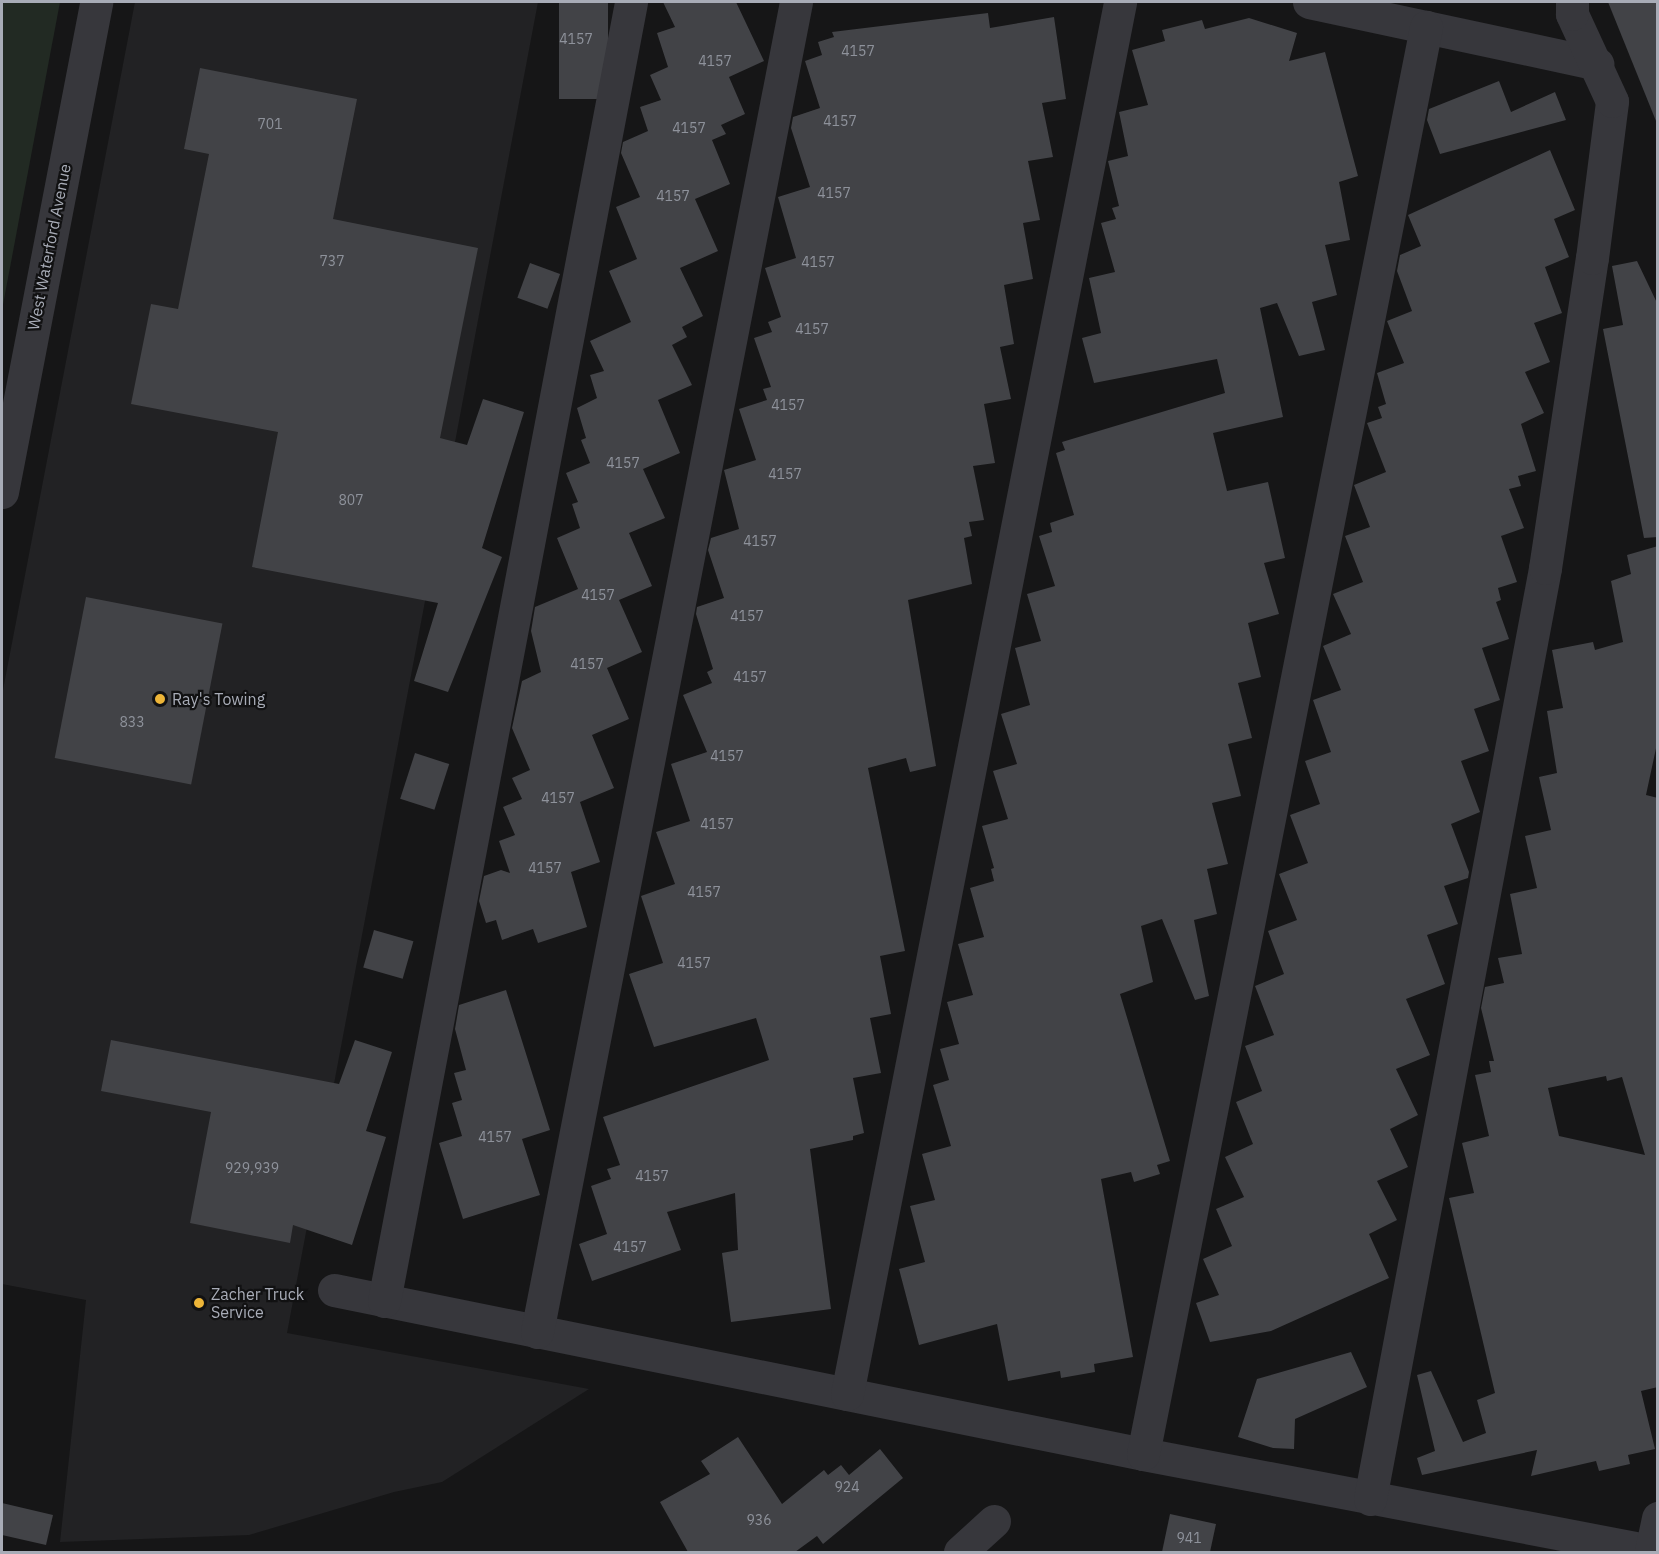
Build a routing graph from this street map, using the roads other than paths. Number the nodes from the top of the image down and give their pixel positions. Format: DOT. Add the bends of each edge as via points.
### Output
graph roads {
  1 [pos="96,2"];
  2 [pos="631,2"];
  3 [pos="796,2"];
  4 [pos="1120,2"];
  5 [pos="1309,2"];
  6 [pos="1572,2"];
  7 [pos="1426,27"];
  8 [pos="1596,64"];
  9 [pos="2,492"];
  10 [pos="334,1290"];
  11 [pos="384,1300"];
  12 [pos="537,1332"];
  13 [pos="847,1394"];
  14 [pos="1143,1454"];
  15 [pos="1370,1499"];
  16 [pos="1658,1518"];
  17 [pos="994,1521"];
  18 [pos="960,1552"];
  1 -- 9 [label="street, West Waterford Avenue"];
  2 -- 11 [label="street"];
  3 -- 12 [label="street"];
  4 -- 13 [label="street"];
  5 -- 7 [label="street"];
  6 -- 8 [label="street" via="1572,14"];
  7 -- 8 [label="street"];
  7 -- 14 [label="street"];
  8 -- 15 [label="street" via="1612,100 1545,568"];
  10 -- 11 [label="street"];
  11 -- 12 [label="street"];
  12 -- 13 [label="street"];
  13 -- 14 [label="street"];
  14 -- 15 [label="street"];
  15 -- 16 [label="street" via="1651,1551"];
  17 -- 18 [label="street"];
}
